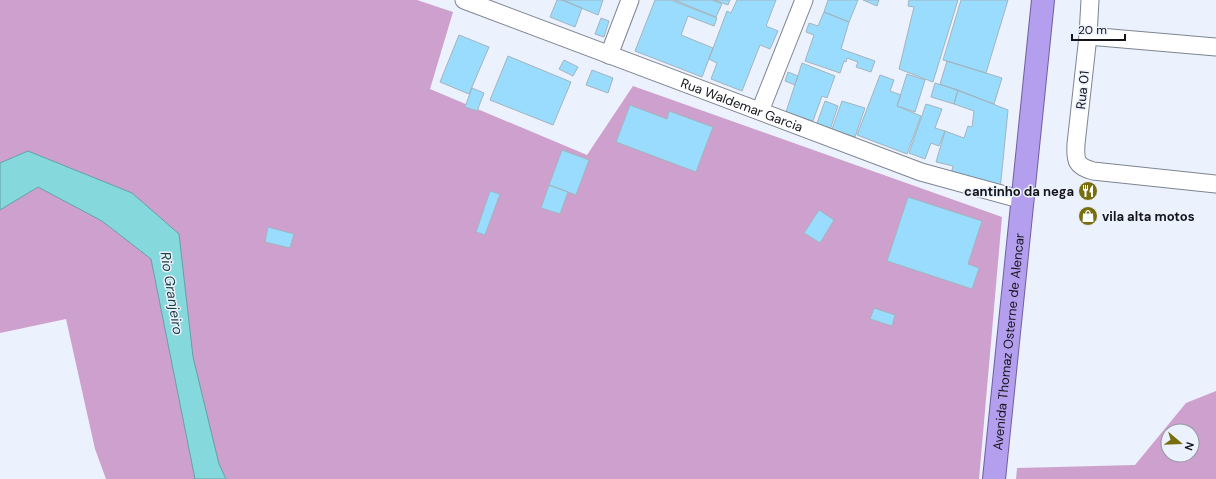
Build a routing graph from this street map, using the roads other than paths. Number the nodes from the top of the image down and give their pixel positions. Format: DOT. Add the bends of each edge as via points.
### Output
graph roads {
  1 [pos="464,0"];
  2 [pos="630,0"];
  3 [pos="804,0"];
  4 [pos="1043,0"];
  5 [pos="1090,0"];
  6 [pos="1088,36"];
  7 [pos="1216,47"];
  8 [pos="609,55"];
  9 [pos="760,111"];
  10 [pos="1216,184"];
  11 [pos="1023,202"];
  12 [pos="994,473"];
  1 -- 8 [label="street, Rua Waldemar Garcia"];
  2 -- 8 [label="street"];
  3 -- 9 [label="street"];
  4 -- 11 [label="highway, Avenida Thomaz Osterne de Alencar"];
  5 -- 6 [label="street, Rua 01"];
  6 -- 7 [label="street"];
  6 -- 10 [label="street, Rua 01" via="1075,156 1077,162 1083,168 1093,171"];
  8 -- 9 [label="street, Rua Waldemar Garcia"];
  9 -- 11 [label="street, Rua Waldemar Garcia" via="921,172"];
  11 -- 12 [label="highway, Avenida Thomaz Osterne de Alencar"];
}
